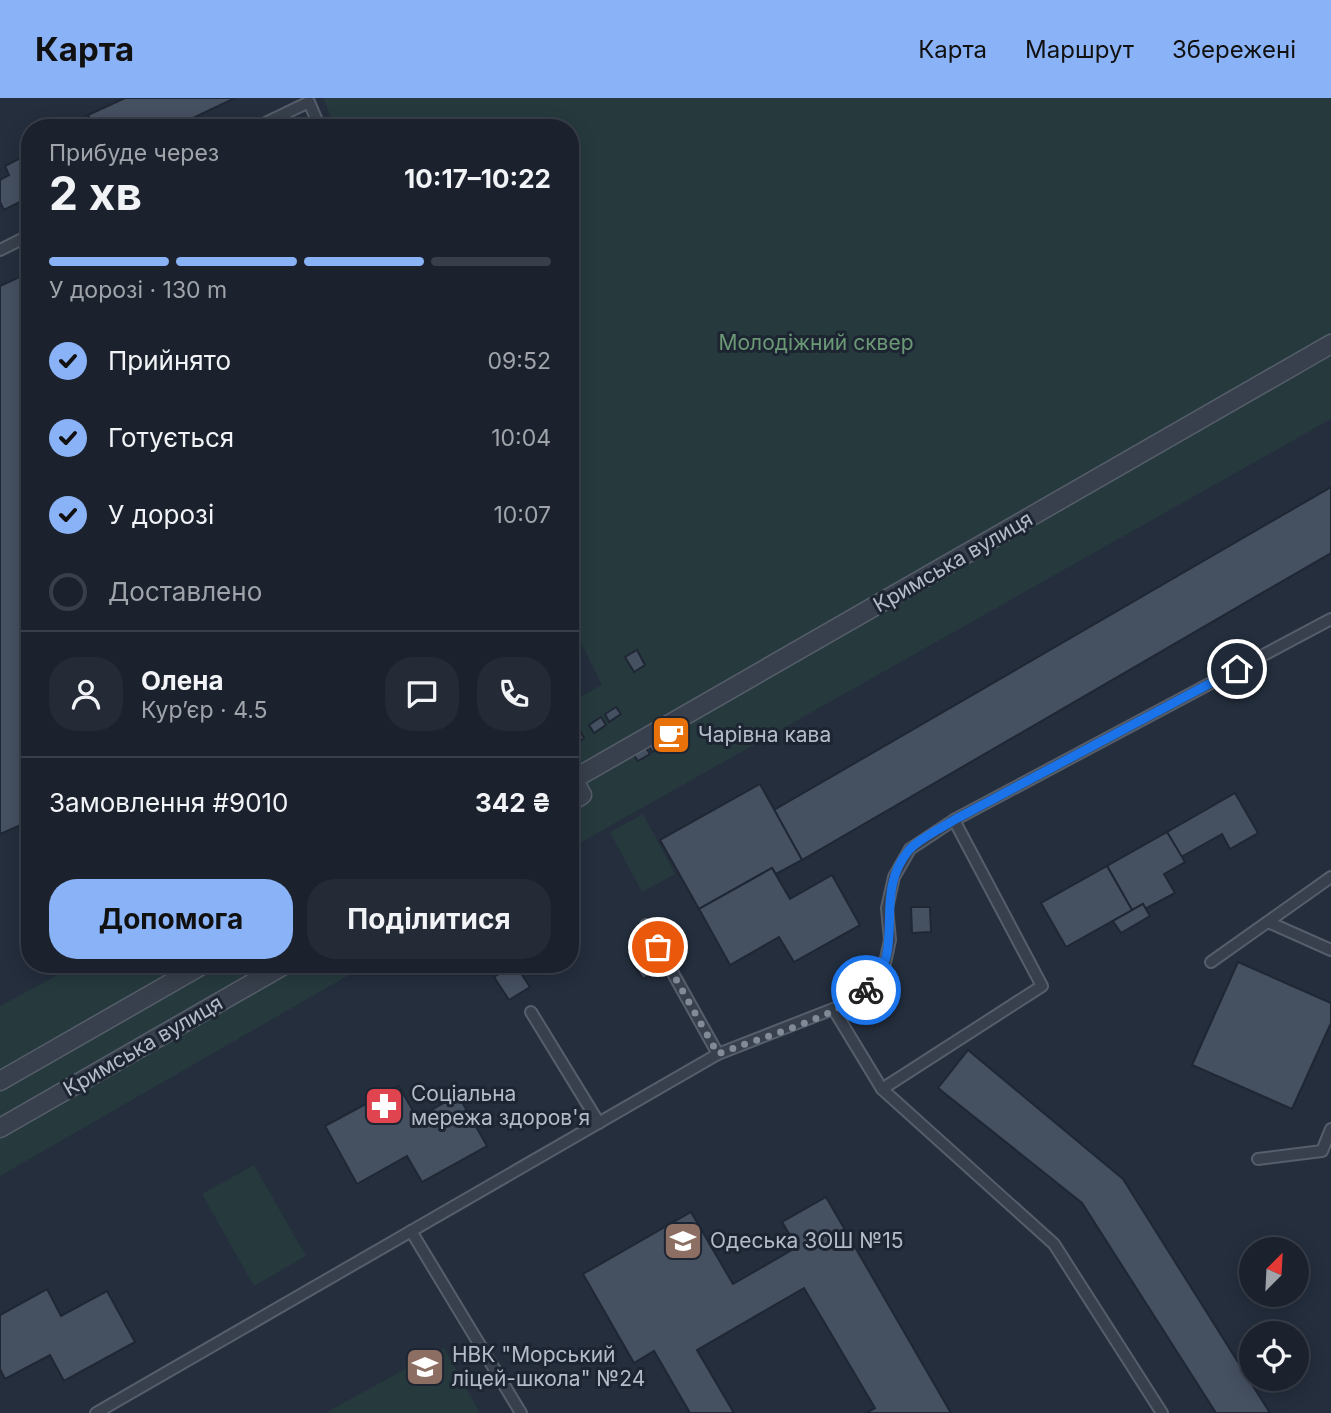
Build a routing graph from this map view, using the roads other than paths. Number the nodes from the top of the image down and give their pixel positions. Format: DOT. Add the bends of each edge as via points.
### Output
graph roads {
  1 [pos="274,119"];
  2 [pos="316,119"];
  3 [pos="21,240"];
  4 [pos="0,250"];
  5 [pos="1331,344"];
  6 [pos="1331,619"];
  7 [pos="579,773"];
  8 [pos="954,820"];
  9 [pos="1331,877"];
  10 [pos="1268,922"];
  11 [pos="646,925"];
  12 [pos="1331,950"];
  13 [pos="1211,962"];
  14 [pos="188,973"];
  15 [pos="270,973"];
  16 [pos="834,1010"];
  17 [pos="531,1012"];
  18 [pos="718,1054"];
  19 [pos="0,1081"];
  20 [pos="882,1089"];
  21 [pos="599,1123"];
  22 [pos="0,1128"];
  23 [pos="1331,1129"];
  24 [pos="1258,1159"];
  25 [pos="411,1231"];
  26 [pos="96,1413"];
  27 [pos="521,1413"];
  28 [pos="1162,1413"];
  1 -- 2 [label="lane" via="309,102"];
  3 -- 4 [label="lane"];
  5 -- 7 [label="street, Кримська вулиця"];
  6 -- 8 [label="lane"];
  8 -- 16 [label="lane" via="910,849 891,887 885,963 856,1000"];
  8 -- 20 [label="lane" via="1042,986"];
  9 -- 10 [label="lane"];
  10 -- 12 [label="lane"];
  10 -- 13 [label="lane"];
  11 -- 18 [label="lane"];
  14 -- 19 [label="street, Кримська вулиця"];
  15 -- 22 [label="street, Кримська вулиця"];
  16 -- 18 [label="lane"];
  16 -- 20 [label="lane"];
  17 -- 21 [label="lane"];
  18 -- 21 [label="lane"];
  20 -- 28 [label="lane" via="1054,1244"];
  21 -- 25 [label="lane"];
  23 -- 24 [label="lane" via="1322,1151"];
  25 -- 26 [label="lane"];
  25 -- 27 [label="lane"];
}
